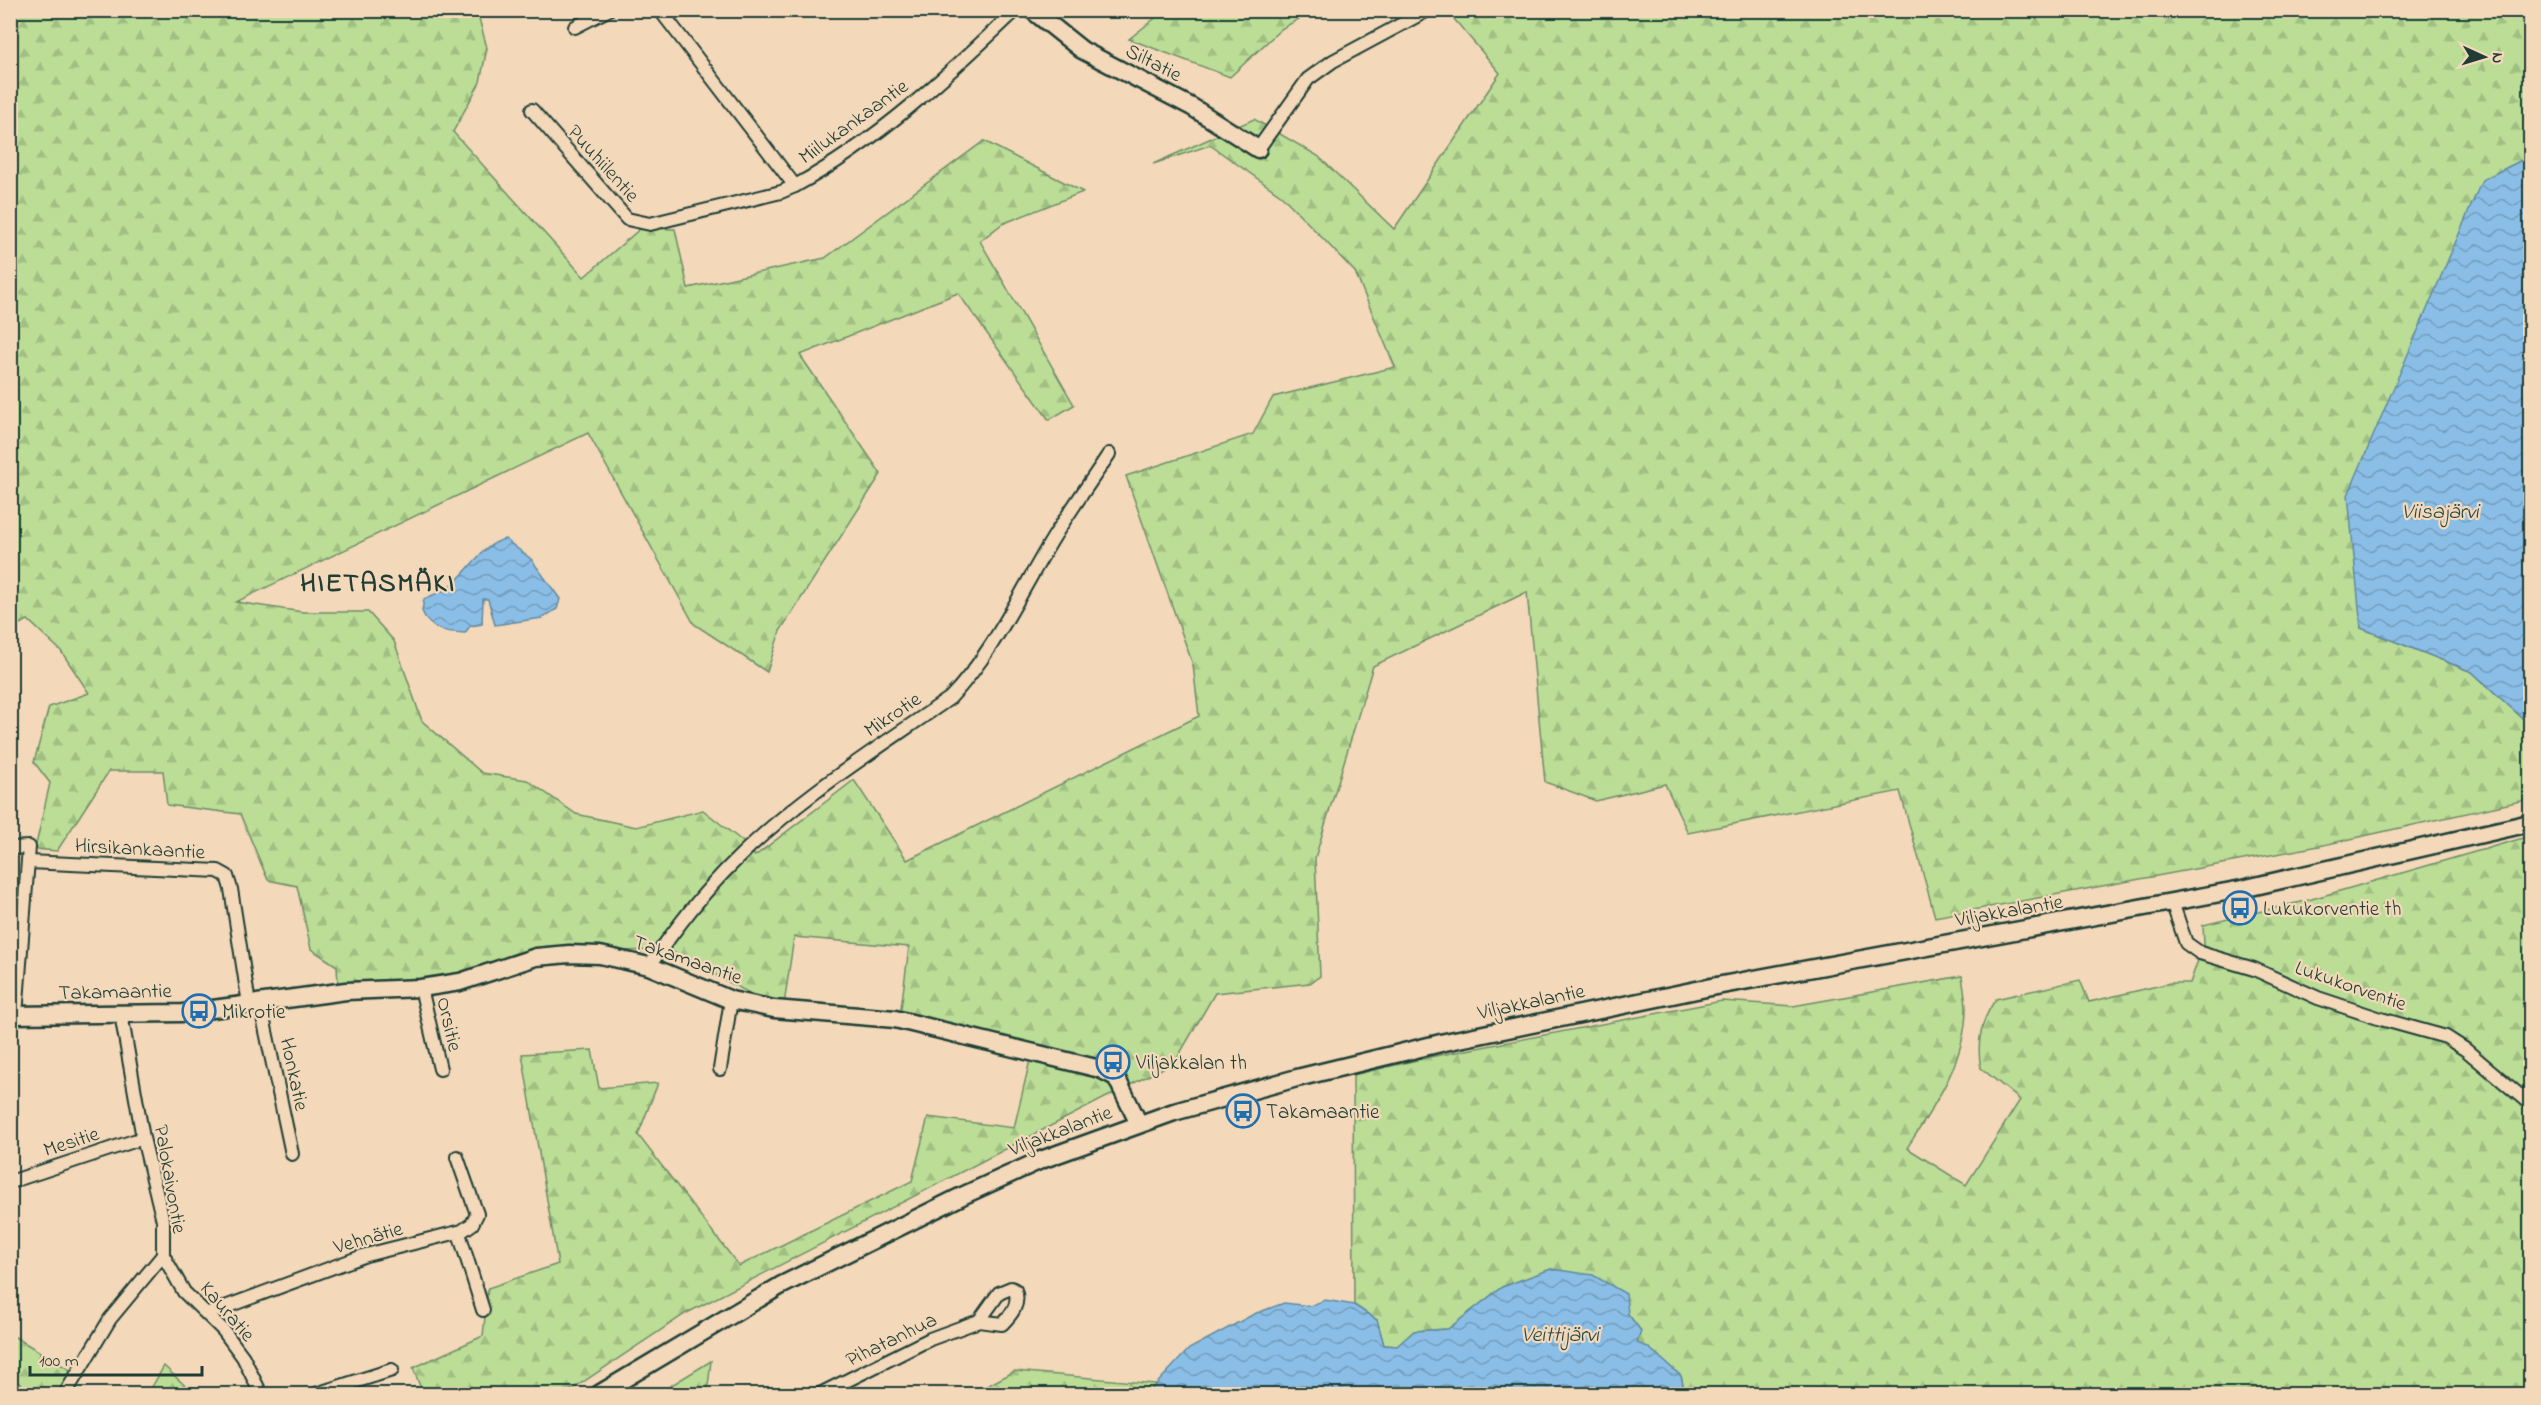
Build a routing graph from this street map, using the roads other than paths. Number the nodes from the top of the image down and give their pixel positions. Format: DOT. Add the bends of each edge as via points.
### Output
graph roads {
  1 [pos="608,10"];
  2 [pos="660,10"];
  3 [pos="1016,10"];
  4 [pos="1032,10"];
  5 [pos="1428,10"];
  6 [pos="575,27"];
  7 [pos="532,110"];
  8 [pos="1258,149"];
  9 [pos="795,186"];
  10 [pos="1109,454"];
  11 [pos="2530,823"];
  12 [pos="10,848"];
  13 [pos="29,862"];
  14 [pos="2172,902"];
  15 [pos="649,966"];
  16 [pos="422,988"];
  17 [pos="732,1000"];
  18 [pos="254,1003"];
  19 [pos="121,1014"];
  20 [pos="13,1015"];
  21 [pos="440,1069"];
  22 [pos="720,1069"];
  23 [pos="2530,1104"];
  24 [pos="1139,1124"];
  25 [pos="143,1138"];
  26 [pos="292,1154"];
  27 [pos="457,1157"];
  28 [pos="10,1182"];
  29 [pos="459,1233"];
  30 [pos="163,1255"];
  31 [pos="483,1310"];
  32 [pos="208,1313"];
  33 [pos="979,1321"];
  34 [pos="392,1370"];
  35 [pos="65,1395"];
  36 [pos="261,1395"];
  37 [pos="316,1395"];
  38 [pos="599,1395"];
  39 [pos="820,1395"];
  1 -- 6 [label="street"];
  2 -- 9 [label="street, Miilukankaantie"];
  3 -- 9 [label="street, Miilukankaantie" via="876,134"];
  4 -- 8 [label="street, Siltatie" via="1082,50 1192,107"];
  5 -- 8 [label="street" via="1333,61 1308,79"];
  7 -- 9 [label="street, Puuhiilentie" via="627,219 640,224"];
  10 -- 15 [label="street, Mikrotie" via="968,679 950,698 800,804 736,859 683,917"];
  11 -- 14 [label="street, Viljakkalantie" via="2291,879"];
  12 -- 13 [label="street" via="29,847"];
  13 -- 18 [label="street, Hirsikankaantie" via="218,871 227,876"];
  13 -- 20 [label="street"];
  14 -- 23 [label="street, Lukukorventie" via="2186,943 2200,953 2254,969 2339,1005 2446,1037"];
  14 -- 24 [label="street, Viljakkalantie" via="1711,987 1445,1042 1297,1078"];
  15 -- 16 [label="street, Takamaantie" via="600,955 536,957 460,982"];
  15 -- 17 [label="street, Takamaantie"];
  16 -- 18 [label="street, Takamaantie" via="346,991"];
  16 -- 21 [label="street, Orsitie"];
  17 -- 22 [label="street"];
  17 -- 24 [label="street, Takamaantie" via="774,1009 895,1019 1100,1069 1116,1077"];
  18 -- 19 [label="street, Takamaantie" via="183,1012"];
  18 -- 26 [label="street, Honkatie"];
  19 -- 20 [label="street, Takamaantie"];
  19 -- 25 [label="street, Palokaivontie"];
  24 -- 38 [label="street, Viljakkalantie" via="1021,1169 780,1286"];
  25 -- 28 [label="street, Mesitie"];
  25 -- 30 [label="street, Palokaivontie" via="163,1221"];
  27 -- 29 [label="street" via="477,1214 472,1224"];
  29 -- 31 [label="street"];
  29 -- 32 [label="street, Vehnätie" via="366,1255"];
  30 -- 32 [label="street, Kauratie" via="184,1292"];
  30 -- 35 [label="street, Palokaivontie" via="110,1319"];
  32 -- 36 [label="street, Kauratie" via="243,1357"];
  33 -- 39 [label="street, Pihatanhua" via="930,1339"];
  34 -- 37 [label="street"];
}
